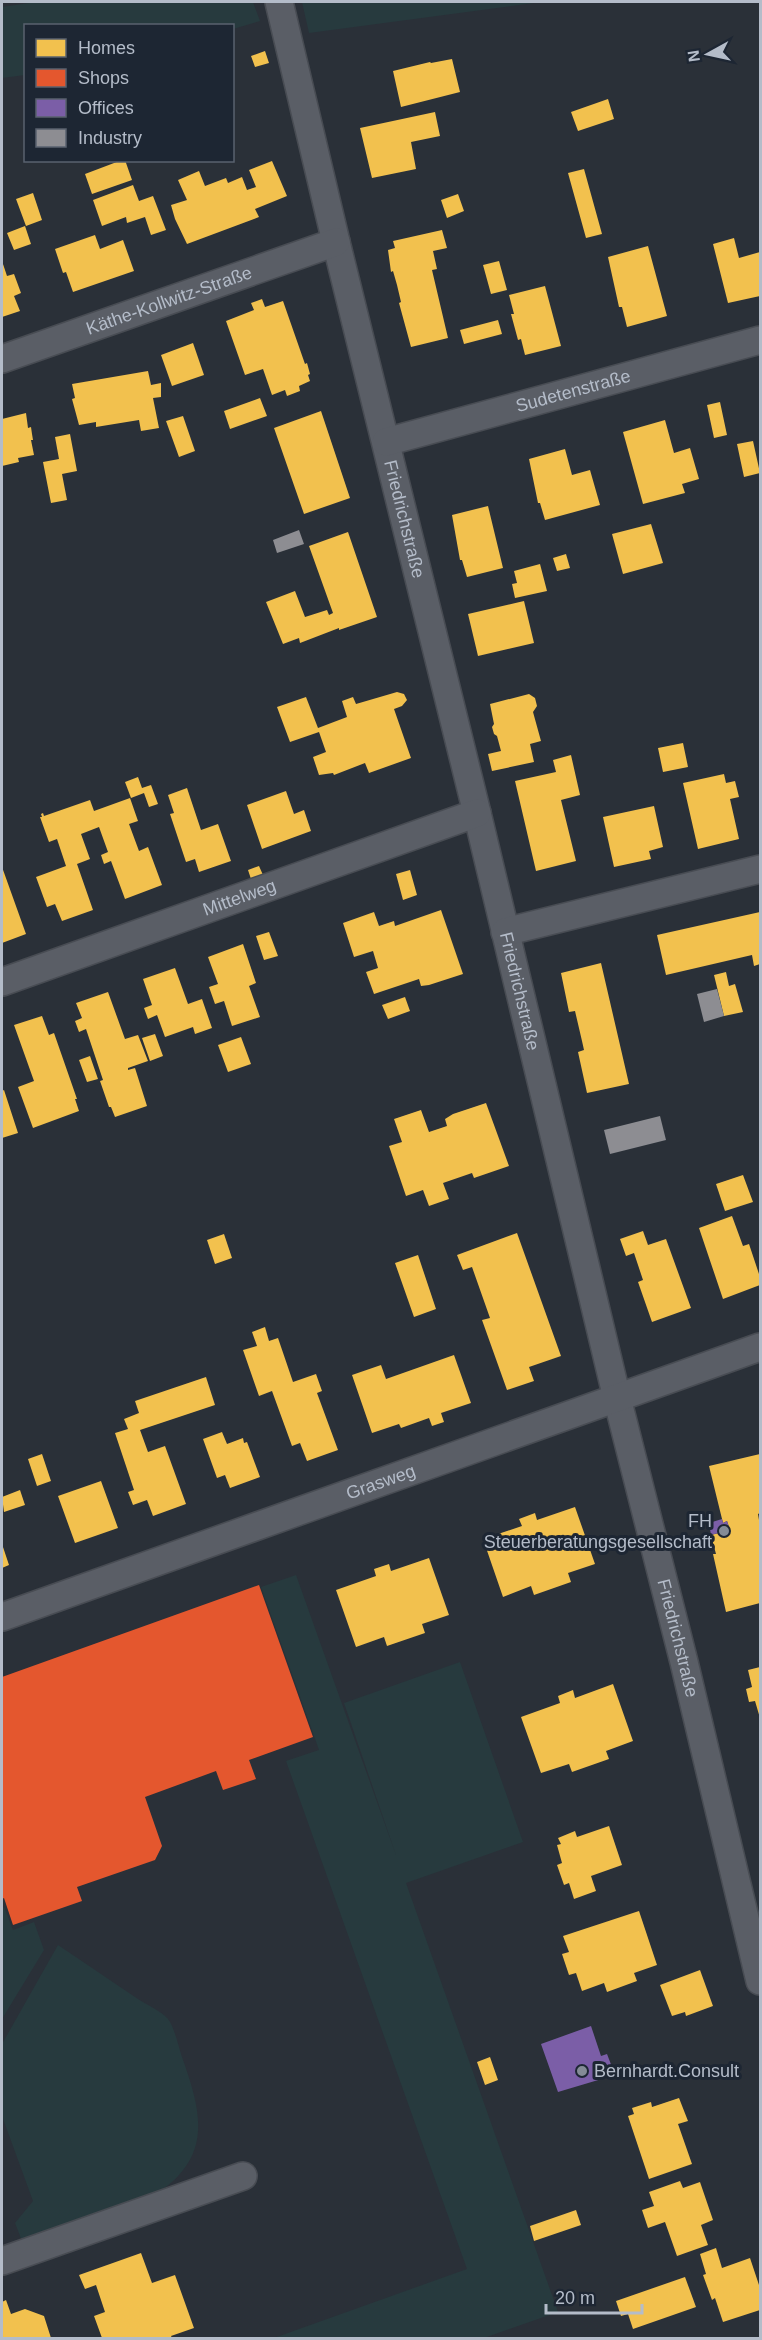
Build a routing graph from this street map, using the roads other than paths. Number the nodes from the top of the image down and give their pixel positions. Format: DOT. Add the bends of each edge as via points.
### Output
graph roads {
  1 [pos="279,2"];
  2 [pos="336,242"];
  3 [pos="760,340"];
  4 [pos="2,359"];
  5 [pos="386,442"];
  6 [pos="477,813"];
  7 [pos="760,869"];
  8 [pos="505,932"];
  9 [pos="2,982"];
  10 [pos="760,1347"];
  11 [pos="617,1398"];
  12 [pos="2,1617"];
  13 [pos="755,1931"];
  14 [pos="760,1982"];
  15 [pos="243,2176"];
  16 [pos="2,2261"];
  1 -- 2 [label="street, Friedrichstraße"];
  2 -- 4 [label="street, Käthe-Kollwitz-Straße"];
  2 -- 5 [label="street, Friedrichstraße"];
  3 -- 5 [label="street, Sudetenstraße"];
  5 -- 6 [label="street, Friedrichstraße"];
  6 -- 8 [label="street, Friedrichstraße"];
  6 -- 9 [label="street, Mittelweg"];
  7 -- 8 [label="street"];
  8 -- 11 [label="street, Friedrichstraße"];
  10 -- 11 [label="street, Grasweg"];
  11 -- 12 [label="street, Grasweg"];
  11 -- 13 [label="street, Friedrichstraße"];
  13 -- 14 [label="street, Friedrichstraße"];
  15 -- 16 [label="street"];
}
